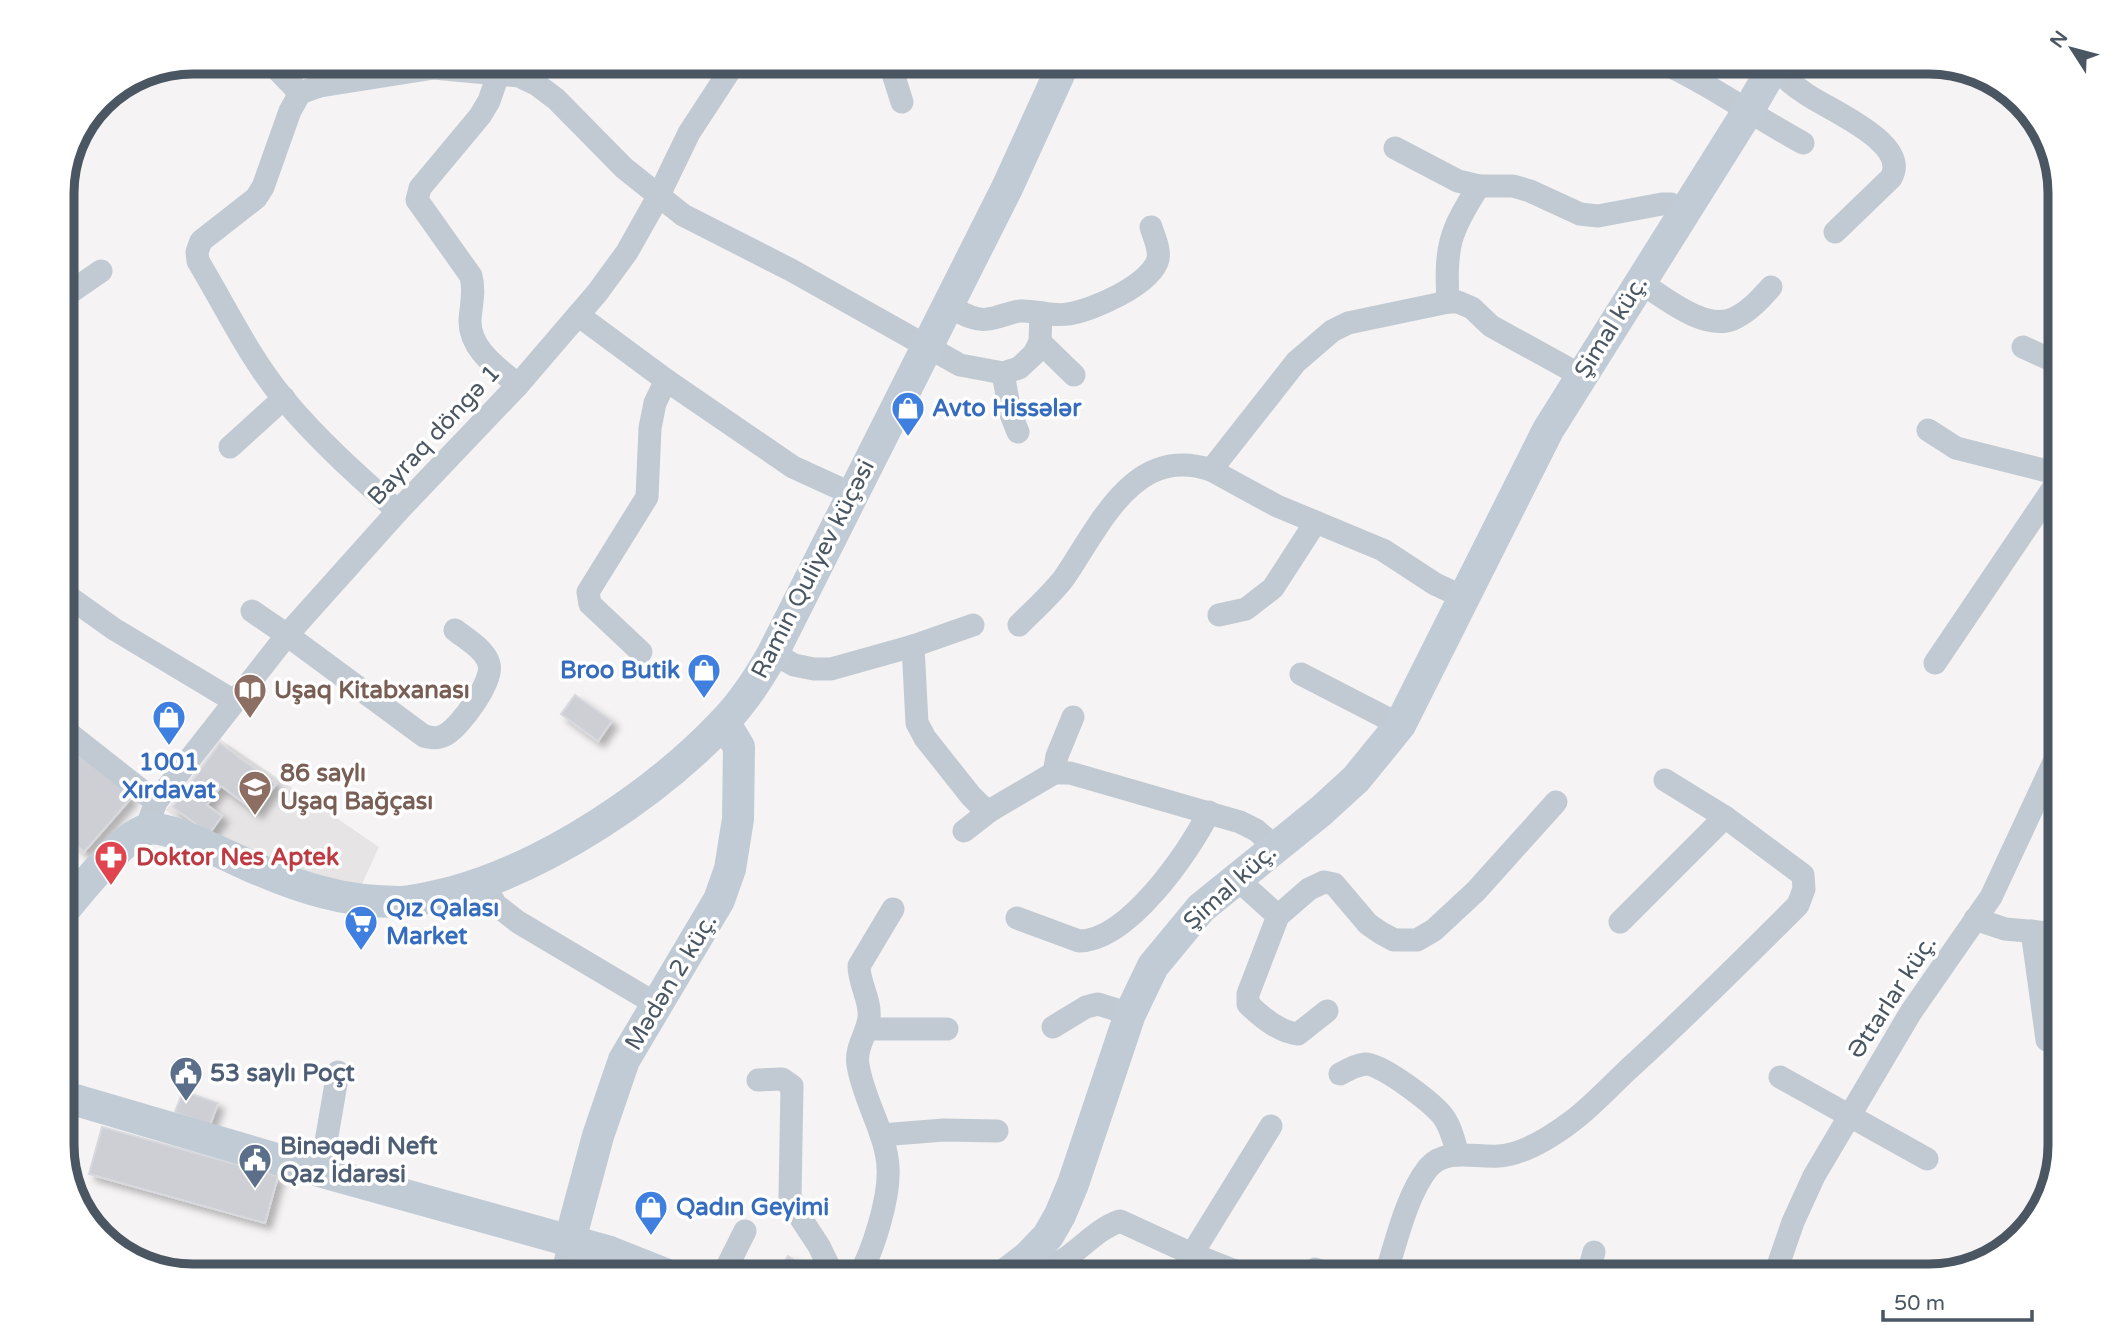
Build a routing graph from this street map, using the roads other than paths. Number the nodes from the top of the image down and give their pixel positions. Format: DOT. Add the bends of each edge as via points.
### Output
graph roads {
  1 [pos="282,74"];
  2 [pos="396,74"];
  3 [pos="512,74"];
  4 [pos="520,74"];
  5 [pos="728,74"];
  6 [pos="893,74"];
  7 [pos="1059,74"];
  8 [pos="1685,74"];
  9 [pos="1768,74"];
  10 [pos="1782,74"];
  11 [pos="300,93"];
  12 [pos="902,102"];
  13 [pos="1748,111"];
  14 [pos="1804,143"];
  15 [pos="1395,148"];
  16 [pos="1479,186"];
  17 [pos="658,197"];
  18 [pos="1685,210"];
  19 [pos="1151,227"];
  20 [pos="1835,232"];
  21 [pos="101,271"];
  22 [pos="1640,282"];
  23 [pos="1771,287"];
  24 [pos="74,289"];
  25 [pos="1448,302"];
  26 [pos="948,306"];
  27 [pos="1041,313"];
  28 [pos="578,315"];
  29 [pos="1040,342"];
  30 [pos="2023,347"];
  31 [pos="927,348"];
  32 [pos="2047,358"];
  33 [pos="1003,373"];
  34 [pos="1074,375"];
  35 [pos="1580,375"];
  36 [pos="666,380"];
  37 [pos="518,385"];
  38 [pos="284,398"];
  39 [pos="1928,430"];
  40 [pos="1018,432"];
  41 [pos="230,447"];
  42 [pos="1211,470"];
  43 [pos="2047,471"];
  44 [pos="852,494"];
  45 [pos="2047,497"];
  46 [pos="398,512"];
  47 [pos="1315,523"];
  48 [pos="1465,598"];
  49 [pos="74,601"];
  50 [pos="252,611"];
  51 [pos="1219,615"];
  52 [pos="972,625"];
  53 [pos="1019,625"];
  54 [pos="455,630"];
  55 [pos="287,635"];
  56 [pos="914,646"];
  57 [pos="640,652"];
  58 [pos="773,653"];
  59 [pos="1935,663"];
  60 [pos="1301,674"];
  61 [pos="234,701"];
  62 [pos="1073,717"];
  63 [pos="724,722"];
  64 [pos="1400,725"];
  65 [pos="74,738"];
  66 [pos="1054,773"];
  67 [pos="2048,776"];
  68 [pos="1665,780"];
  69 [pos="1556,802"];
  70 [pos="991,810"];
  71 [pos="1209,812"];
  72 [pos="153,815"];
  73 [pos="1725,817"];
  74 [pos="964,831"];
  75 [pos="1274,846"];
  76 [pos="1236,878"];
  77 [pos="483,883"];
  78 [pos="74,889"];
  79 [pos="893,909"];
  80 [pos="1278,916"];
  81 [pos="1017,919"];
  82 [pos="1975,919"];
  83 [pos="1620,922"];
  84 [pos="2032,931"];
  85 [pos="2048,933"];
  86 [pos="656,1004"];
  87 [pos="1327,1011"];
  88 [pos="1130,1014"];
  89 [pos="1053,1027"];
  90 [pos="867,1029"];
  91 [pos="947,1029"];
  92 [pos="2047,1040"];
  93 [pos="338,1073"];
  94 [pos="1340,1074"];
  95 [pos="1780,1077"];
  96 [pos="758,1080"];
  97 [pos="74,1100"];
  98 [pos="1849,1114"];
  99 [pos="1271,1126"];
  100 [pos="997,1131"];
  101 [pos="881,1135"];
  102 [pos="1458,1155"];
  103 [pos="1927,1159"];
  104 [pos="321,1171"];
  105 [pos="745,1231"];
  106 [pos="570,1240"];
  107 [pos="1594,1252"];
  108 [pos="1192,1254"];
  109 [pos="565,1264"];
  110 [pos="640,1264"];
  111 [pos="728,1264"];
  112 [pos="828,1264"];
  113 [pos="865,1264"];
  114 [pos="1044,1264"];
  115 [pos="1057,1264"];
  116 [pos="1217,1264"];
  117 [pos="1389,1264"];
  118 [pos="1591,1264"];
  119 [pos="1778,1264"];
  1 -- 11 [label="street"];
  2 -- 11 [label="street"];
  3 -- 37 [label="street" via="420,188 417,200 471,276 473,340 486,358"];
  4 -- 17 [label="street" via="556,99"];
  5 -- 17 [label="street, Bayraq döngə 1" via="689,133"];
  6 -- 12 [label="street"];
  7 -- 26 [label="street, Ramin Quliyev küçəsi"];
  8 -- 13 [label="street"];
  9 -- 13 [label="street, Şimal küç."];
  10 -- 20 [label="street, Şimal küç." via="1809,96 1868,131 1895,160 1891,178"];
  11 -- 38 [label="street" via="256,198 201,241 197,252 212,285"];
  13 -- 14 [label="street"];
  13 -- 18 [label="street, Şimal küç."];
  15 -- 16 [label="street" via="1450,178"];
  16 -- 18 [label="street" via="1513,186 1580,214 1598,216 1662,204"];
  16 -- 25 [label="street" via="1450,241"];
  17 -- 28 [label="street, Bayraq döngə 1" via="627,252"];
  17 -- 31 [label="street"];
  18 -- 22 [label="street, Şimal küç."];
  19 -- 27 [label="street" via="1158,261 1139,282 1090,308 1067,315"];
  21 -- 24 [label="street"];
  22 -- 23 [label="street" via="1712,322 1735,318"];
  22 -- 35 [label="street, Şimal küç."];
  25 -- 35 [label="street" via="1472,308 1491,326"];
  25 -- 42 [label="street" via="1348,323 1332,331 1296,362"];
  26 -- 27 [label="street" via="985,320 1019,311"];
  26 -- 31 [label="street, Ramin Quliyev küçəsi"];
  27 -- 29 [label="street"];
  28 -- 36 [label="street"];
  28 -- 37 [label="street, Bayraq döngə 1"];
  29 -- 33 [label="street" via="1019,368"];
  29 -- 34 [label="street"];
  30 -- 32 [label="street"];
  31 -- 33 [label="street" via="960,365"];
  31 -- 44 [label="street, Ramin Quliyev küçəsi"];
  33 -- 40 [label="street"];
  35 -- 48 [label="street, Şimal küç." via="1529,464"];
  36 -- 44 [label="street" via="793,467"];
  36 -- 57 [label="street" via="650,428 647,497 588,592 590,604"];
  37 -- 46 [label="street, Bayraq döngə 1"];
  38 -- 41 [label="street"];
  38 -- 46 [label="street"];
  39 -- 43 [label="street" via="1956,448"];
  42 -- 47 [label="street"];
  42 -- 53 [label="street" via="1199,466 1155,468 1139,477 1119,497 1061,581"];
  44 -- 58 [label="street, Ramin Quliyev küçəsi"];
  45 -- 59 [label="street"];
  46 -- 55 [label="street, Bayraq döngə 1"];
  47 -- 48 [label="street" via="1383,550"];
  47 -- 51 [label="street" via="1273,587 1246,609"];
  48 -- 64 [label="street, Şimal küç."];
  49 -- 61 [label="street"];
  50 -- 55 [label="street"];
  52 -- 56 [label="street"];
  54 -- 55 [label="street" via="482,651 490,677 461,721 435,738 424,736"];
  55 -- 61 [label="street, Bayraq döngə 1"];
  56 -- 58 [label="street" via="831,669 794,665"];
  56 -- 70 [label="street" via="918,723 925,738 971,796"];
  58 -- 63 [label="street, Ramin Quliyev küçəsi"];
  60 -- 64 [label="street"];
  61 -- 72 [label="street, Bayraq döngə 1"];
  62 -- 66 [label="street"];
  63 -- 77 [label="street, Ramin Quliyev küçəsi" via="615,813 549,853"];
  63 -- 86 [label="street, Mədən 2 küç." via="739,747 738,819 730,869 719,900"];
  64 -- 75 [label="street, Şimal küç." via="1356,779"];
  65 -- 72 [label="street"];
  66 -- 70 [label="street"];
  66 -- 71 [label="street" via="1070,773"];
  67 -- 82 [label="street, Əttarlar küç." via="1991,897"];
  68 -- 73 [label="street"];
  69 -- 80 [label="street" via="1476,891 1417,940 1394,940 1381,933 1334,884 1324,882"];
  70 -- 74 [label="street"];
  71 -- 75 [label="street" via="1240,821"];
  71 -- 81 [label="street" via="1167,877 1103,936 1079,941"];
  72 -- 77 [label="street, Ramin Quliyev küçəsi" via="173,833 323,893 402,902"];
  72 -- 78 [label="street"];
  73 -- 83 [label="street"];
  73 -- 102 [label="street" via="1802,875 1804,889 1798,905 1572,1122 1520,1151 1500,1156"];
  75 -- 76 [label="street, Şimal küç."];
  76 -- 80 [label="street"];
  76 -- 88 [label="street, Şimal küç." via="1178,933 1153,966"];
  77 -- 86 [label="street" via="496,905 518,922"];
  79 -- 90 [label="street" via="859,966 867,997"];
  80 -- 87 [label="street" via="1248,1004 1288,1033 1298,1034"];
  82 -- 84 [label="street" via="2005,929"];
  82 -- 98 [label="street, Əttarlar küç."];
  84 -- 85 [label="street"];
  84 -- 92 [label="street"];
  86 -- 106 [label="street, Mədən 2 küç." via="624,1060"];
  88 -- 89 [label="street" via="1098,1004"];
  88 -- 114 [label="street, Şimal küç." via="1065,1205 1048,1236"];
  90 -- 91 [label="street"];
  90 -- 101 [label="street" via="857,1062"];
  93 -- 104 [label="street"];
  94 -- 102 [label="street" via="1364,1064 1387,1071 1440,1113"];
  95 -- 98 [label="street"];
  96 -- 112 [label="street" via="782,1079 792,1086 790,1197"];
  97 -- 104 [label="street"];
  98 -- 103 [label="street"];
  98 -- 119 [label="street, Əttarlar küç." via="1814,1176"];
  99 -- 108 [label="street"];
  100 -- 101 [label="street"];
  101 -- 113 [label="street" via="889,1171"];
  102 -- 117 [label="street" via="1441,1158 1429,1167 1406,1213"];
  104 -- 106 [label="street"];
  105 -- 111 [label="street"];
  106 -- 109 [label="street"];
  106 -- 110 [label="street"];
  107 -- 118 [label="street"];
  108 -- 115 [label="street" via="1120,1221"];
  108 -- 116 [label="street"];
}
